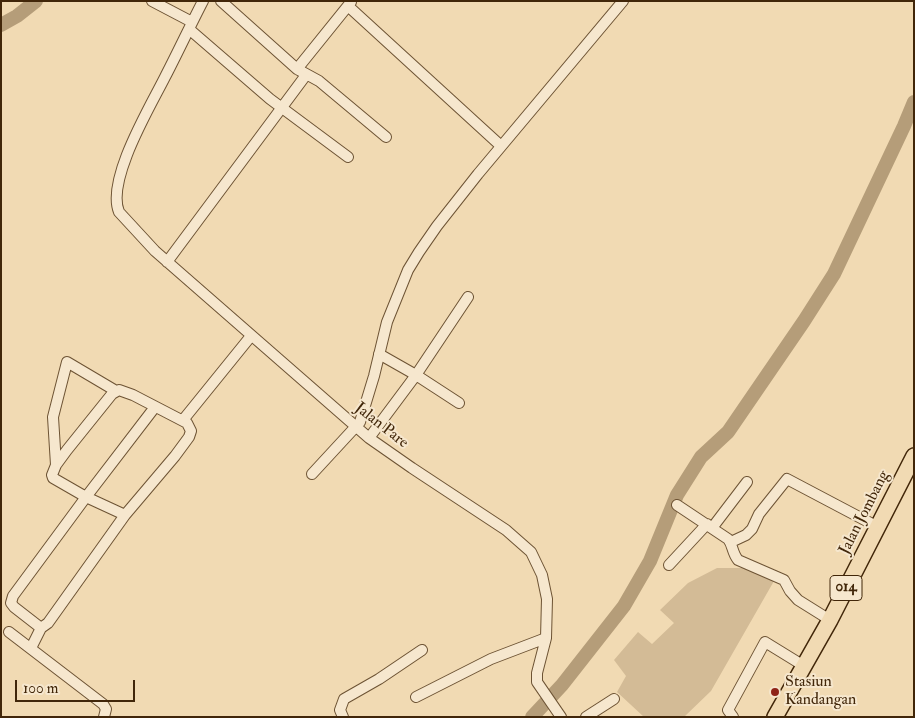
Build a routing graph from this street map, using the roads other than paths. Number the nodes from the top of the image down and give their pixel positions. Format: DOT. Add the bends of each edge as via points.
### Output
graph roads {
  1 [pos="152,1"];
  2 [pos="203,1"];
  3 [pos="221,1"];
  4 [pos="623,1"];
  5 [pos="350,4"];
  6 [pos="190,26"];
  7 [pos="302,72"];
  8 [pos="282,107"];
  9 [pos="386,137"];
  10 [pos="501,146"];
  11 [pos="348,157"];
  12 [pos="167,262"];
  13 [pos="468,297"];
  14 [pos="251,336"];
  15 [pos="379,354"];
  16 [pos="416,375"];
  17 [pos="116,391"];
  18 [pos="459,403"];
  19 [pos="155,407"];
  20 [pos="183,420"];
  21 [pos="356,427"];
  22 [pos="369,438"];
  23 [pos="913,459"];
  24 [pos="56,465"];
  25 [pos="312,474"];
  26 [pos="747,482"];
  27 [pos="86,497"];
  28 [pos="677,505"];
  29 [pos="125,515"];
  30 [pos="709,526"];
  31 [pos="878,527"];
  32 [pos="731,542"];
  33 [pos="670,565"];
  34 [pos="830,620"];
  35 [pos="41,628"];
  36 [pos="9,632"];
  37 [pos="546,638"];
  38 [pos="31,648"];
  39 [pos="422,650"];
  40 [pos="804,666"];
  41 [pos="416,697"];
  42 [pos="614,699"];
  43 [pos="559,714"];
  44 [pos="104,717"];
  45 [pos="343,717"];
  46 [pos="586,717"];
  47 [pos="733,717"];
  48 [pos="775,717"];
  1 -- 6 [label="street"];
  2 -- 6 [label="street, Jalan Pare"];
  3 -- 7 [label="street"];
  4 -- 10 [label="street"];
  5 -- 7 [label="street"];
  5 -- 10 [label="street"];
  6 -- 8 [label="street"];
  6 -- 12 [label="street, Jalan Pare" via="135,137 116,195 119,212"];
  7 -- 8 [label="street"];
  7 -- 9 [label="street" via="319,80"];
  8 -- 11 [label="street"];
  8 -- 12 [label="street"];
  10 -- 15 [label="street" via="437,226 408,270 387,322"];
  12 -- 14 [label="street, Jalan Pare"];
  13 -- 16 [label="street"];
  14 -- 20 [label="street"];
  14 -- 21 [label="street, Jalan Pare"];
  15 -- 16 [label="street"];
  15 -- 21 [label="street" via="364,411"];
  16 -- 18 [label="street"];
  16 -- 22 [label="street"];
  17 -- 19 [label="street"];
  17 -- 24 [label="street"];
  17 -- 24 [label="street" via="67,362 52,417"];
  19 -- 20 [label="street"];
  19 -- 27 [label="street"];
  20 -- 29 [label="street" via="190,426 189,436"];
  21 -- 22 [label="street, Jalan Pare"];
  21 -- 25 [label="street"];
  22 -- 37 [label="street, Jalan Pare" via="506,530 530,552 542,575"];
  23 -- 31 [label="main road, Jalan Jombang / 014"];
  24 -- 27 [label="street" via="53,478"];
  26 -- 30 [label="street"];
  27 -- 29 [label="street"];
  27 -- 35 [label="street" via="14,593 11,603 14,607"];
  28 -- 30 [label="street"];
  29 -- 35 [label="street" via="48,623"];
  30 -- 32 [label="street"];
  30 -- 33 [label="street"];
  31 -- 32 [label="street" via="787,479 752,529"];
  31 -- 34 [label="main road, Jalan Jombang / 014"];
  32 -- 34 [label="street" via="738,560 784,580 798,600"];
  34 -- 40 [label="main road, Jalan Jombang / 014"];
  35 -- 38 [label="street"];
  36 -- 38 [label="street"];
  37 -- 41 [label="street" via="491,659"];
  37 -- 43 [label="street, Jalan Pare" via="537,674 539,687"];
  38 -- 44 [label="street" via="104,704"];
  39 -- 45 [label="street" via="344,699 340,710"];
  40 -- 47 [label="street" via="765,642 728,710"];
  40 -- 48 [label="main road, Jalan Jombang / 014"];
  42 -- 46 [label="street"];
}
